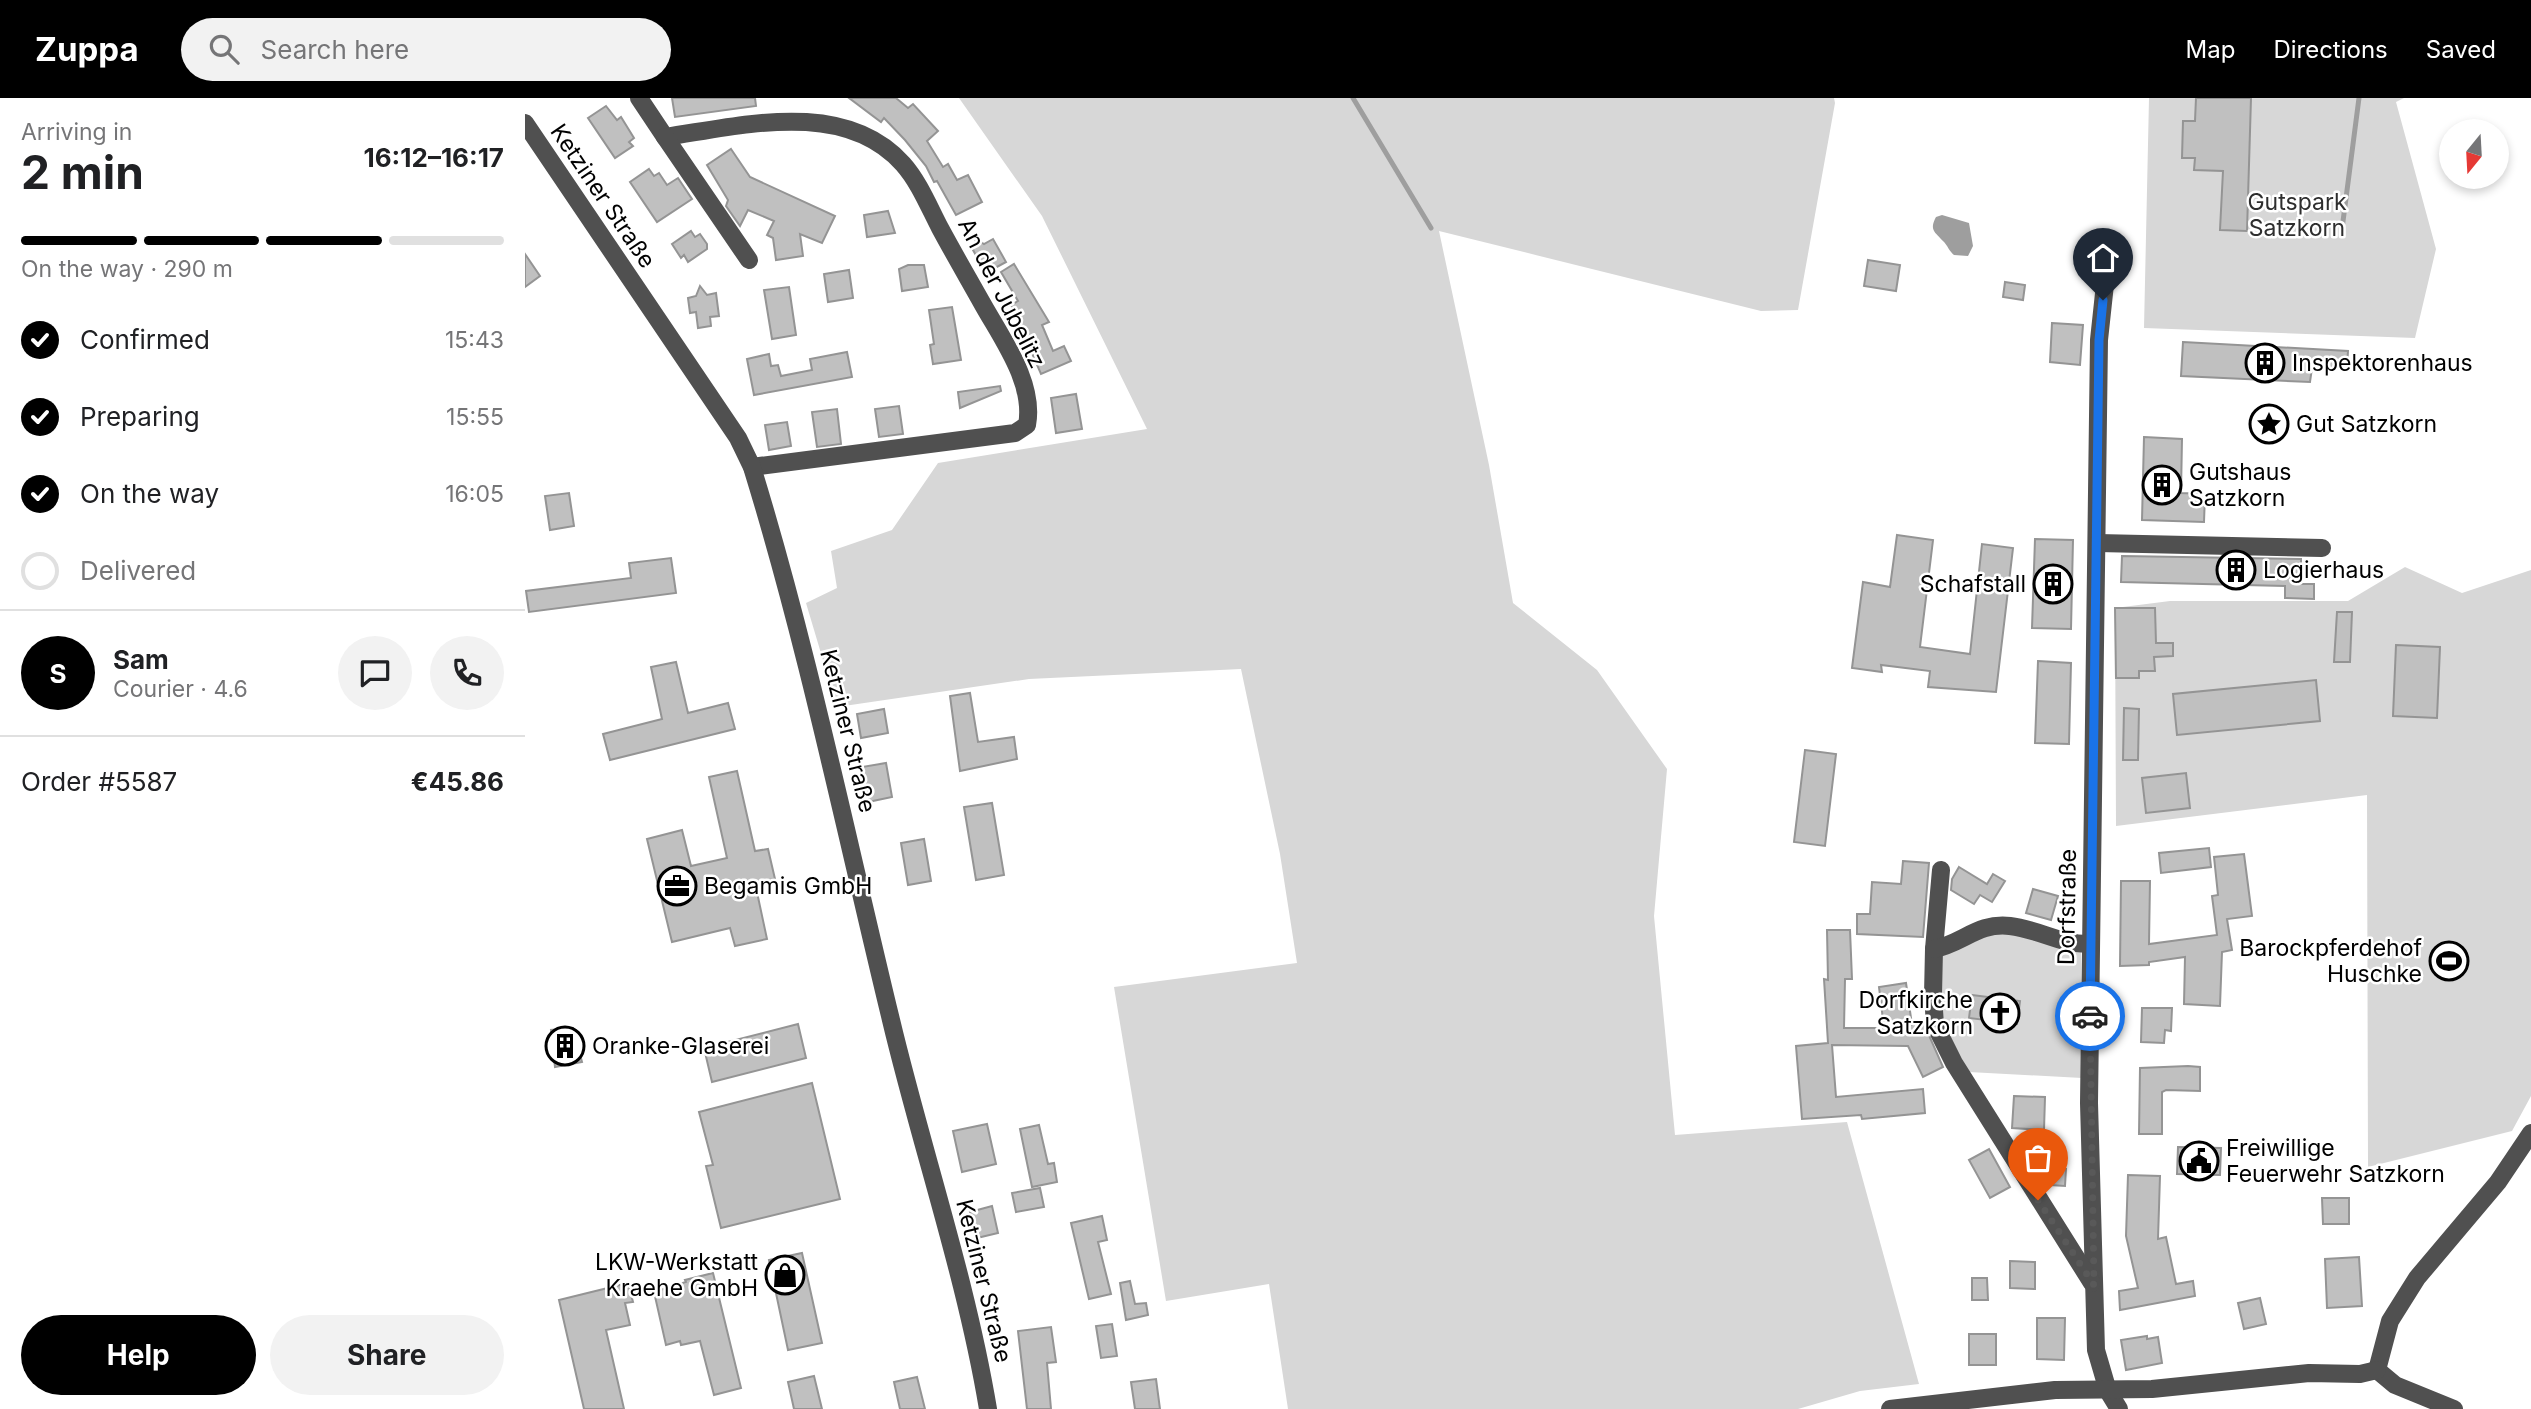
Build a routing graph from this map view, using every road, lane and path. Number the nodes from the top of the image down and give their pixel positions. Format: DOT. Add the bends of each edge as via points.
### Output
graph roads {
  1 [pos="639,98"];
  2 [pos="525,123"];
  3 [pos="665,137"];
  4 [pos="2109,247"];
  5 [pos="749,260"];
  6 [pos="752,467"];
  7 [pos="2098,543"];
  8 [pos="2322,548"];
  9 [pos="1941,870"];
  10 [pos="2090,944"];
  11 [pos="1934,949"];
  12 [pos="2531,1133"];
  13 [pos="2094,1285"];
  14 [pos="2377,1370"];
  15 [pos="2108,1391"];
  16 [pos="988,1409"];
  17 [pos="1890,1409"];
  18 [pos="2119,1409"];
  19 [pos="2454,1409"];
  1 -- 3 [label="street"];
  2 -- 6 [label="street, Ketziner Straße" via="738,438"];
  3 -- 5 [label="street"];
  3 -- 6 [label="street, An der Jubelitz" via="782,119 846,127 879,142 903,163 921,191 1013,358 1030,409 1027,425 1015,433"];
  4 -- 7 [label="street, Dorfstraße" via="2099,340"];
  6 -- 16 [label="street, Ketziner Straße" via="825,733"];
  7 -- 8 [label="street"];
  7 -- 10 [label="street, Dorfstraße"];
  9 -- 11 [label="street"];
  10 -- 11 [label="street" via="2073,945 2010,925 1986,927"];
  10 -- 13 [label="street, Dorfstraße"];
  11 -- 13 [label="street" via="1935,1024 1954,1063"];
  12 -- 14 [label="street" via="2498,1182 2417,1278 2390,1321"];
  13 -- 15 [label="street, Dorfstraße" via="2096,1350"];
  14 -- 15 [label="street"];
  14 -- 19 [label="street" via="2395,1385"];
  15 -- 17 [label="street" via="2055,1390"];
  15 -- 18 [label="street, Dorfstraße"];
}
